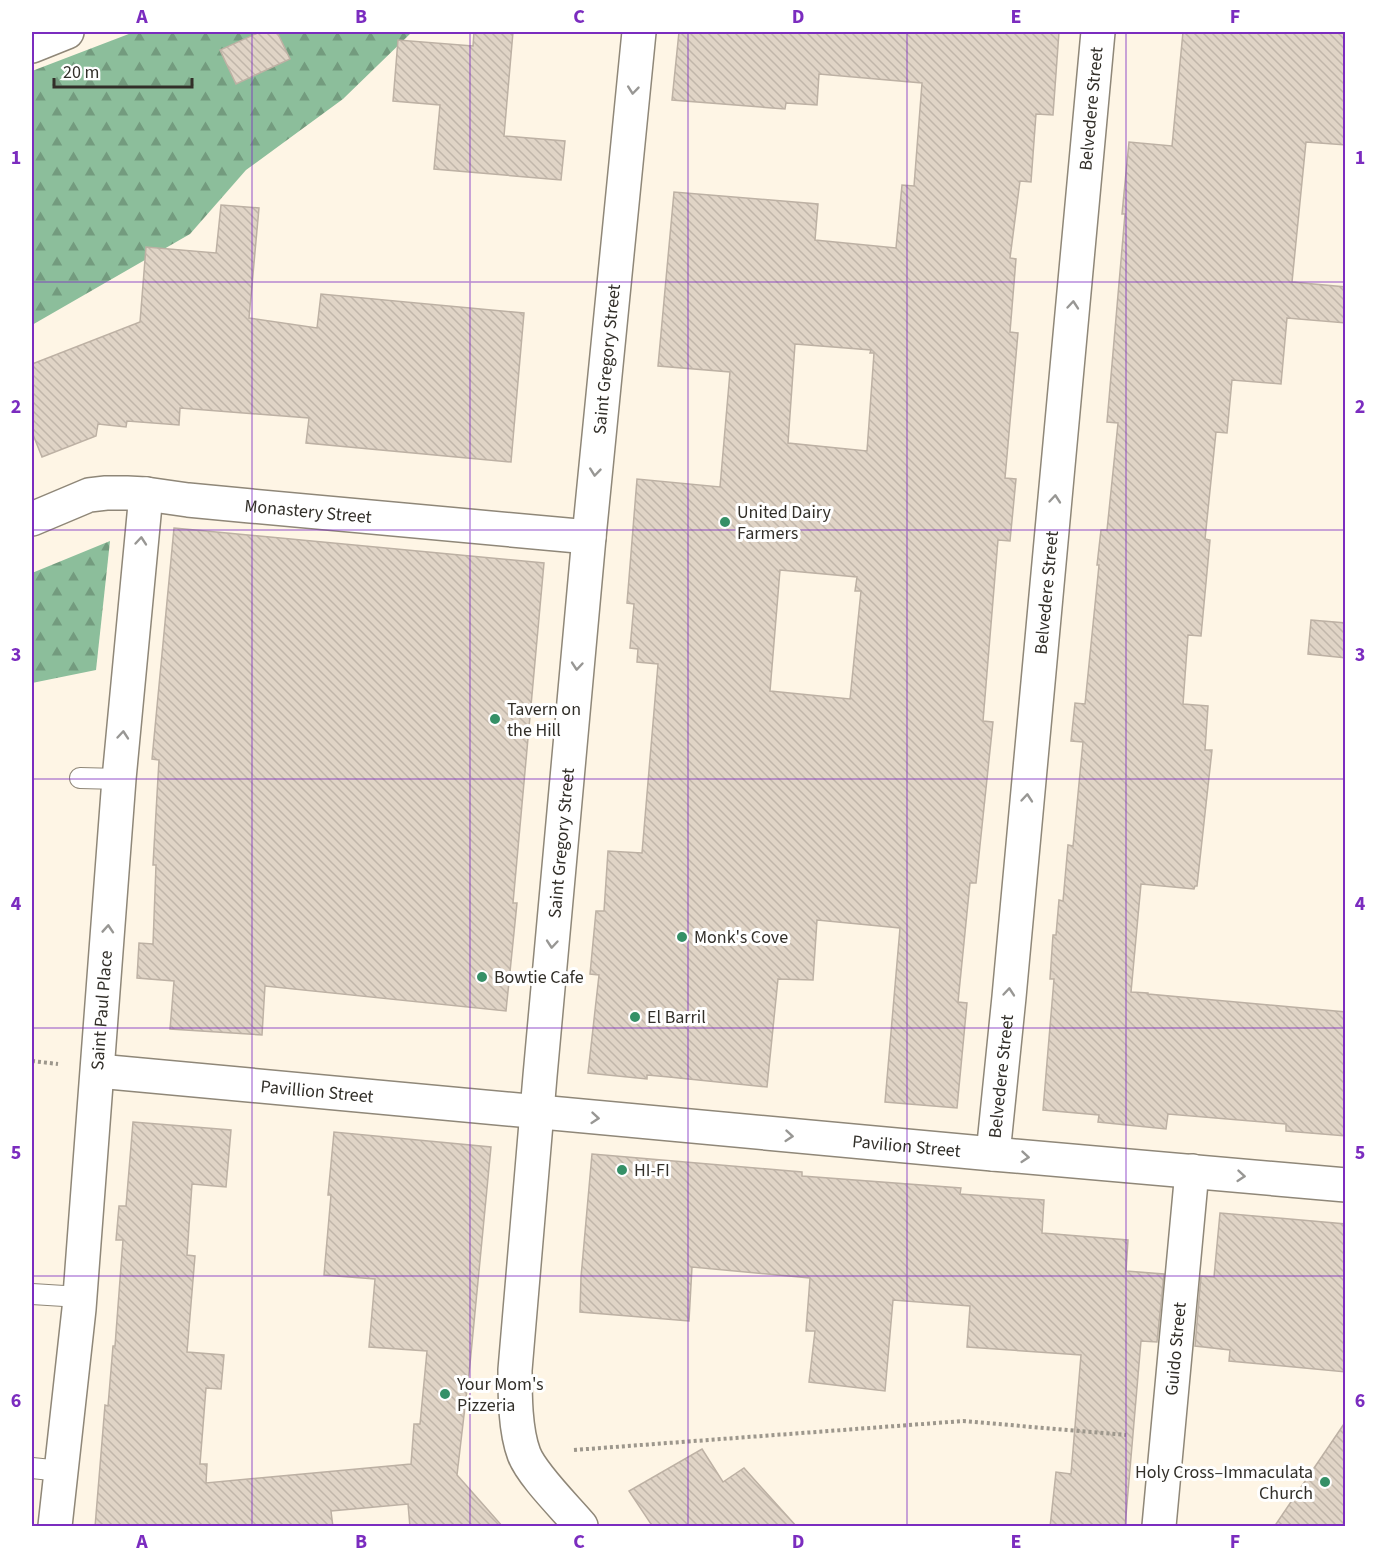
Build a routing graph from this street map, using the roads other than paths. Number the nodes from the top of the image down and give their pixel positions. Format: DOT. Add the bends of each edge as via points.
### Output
graph roads {
  1 [pos="67,32"];
  2 [pos="639,32"];
  3 [pos="1098,32"];
  4 [pos="33,42"];
  5 [pos="146,494"];
  6 [pos="32,519"];
  7 [pos="589,537"];
  8 [pos="80,778"];
  9 [pos="119,779"];
  10 [pos="98,1071"];
  11 [pos="537,1112"];
  12 [pos="993,1154"];
  13 [pos="1192,1171"];
  14 [pos="1346,1185"];
  15 [pos="32,1294"];
  16 [pos="80,1297"];
  17 [pos="46,1470"];
  18 [pos="56,1527"];
  19 [pos="582,1527"];
  20 [pos="1159,1527"];
  1 -- 4 [label="street"];
  2 -- 7 [label="street, Saint Gregory Street, one-way"];
  12 -- 3 [label="street, Belvedere Street, one-way"];
  5 -- 6 [label="street, Monastery Street" via="89,495"];
  5 -- 7 [label="street, Monastery Street"];
  9 -- 5 [label="street, Saint Paul Place, one-way"];
  7 -- 11 [label="street, Saint Gregory Street, one-way"];
  8 -- 9 [label="lane"];
  10 -- 9 [label="street, Saint Paul Place, one-way"];
  10 -- 11 [label="street, Pavillion Street"];
  10 -- 16 [label="street, Saint Paul Place"];
  11 -- 12 [label="street, Pavilion Street, one-way"];
  11 -- 19 [label="street, Saint Gregory Street" via="516,1370 518,1426 524,1454 536,1474"];
  12 -- 13 [label="street, Pavilion Street, one-way"];
  13 -- 14 [label="street, Pavilion Street, one-way"];
  13 -- 20 [label="street, Guido Street"];
  15 -- 16 [label="lane"];
  16 -- 17 [label="street, Saint Paul Place"];
  17 -- 18 [label="street, Saint Paul Place"];
}
